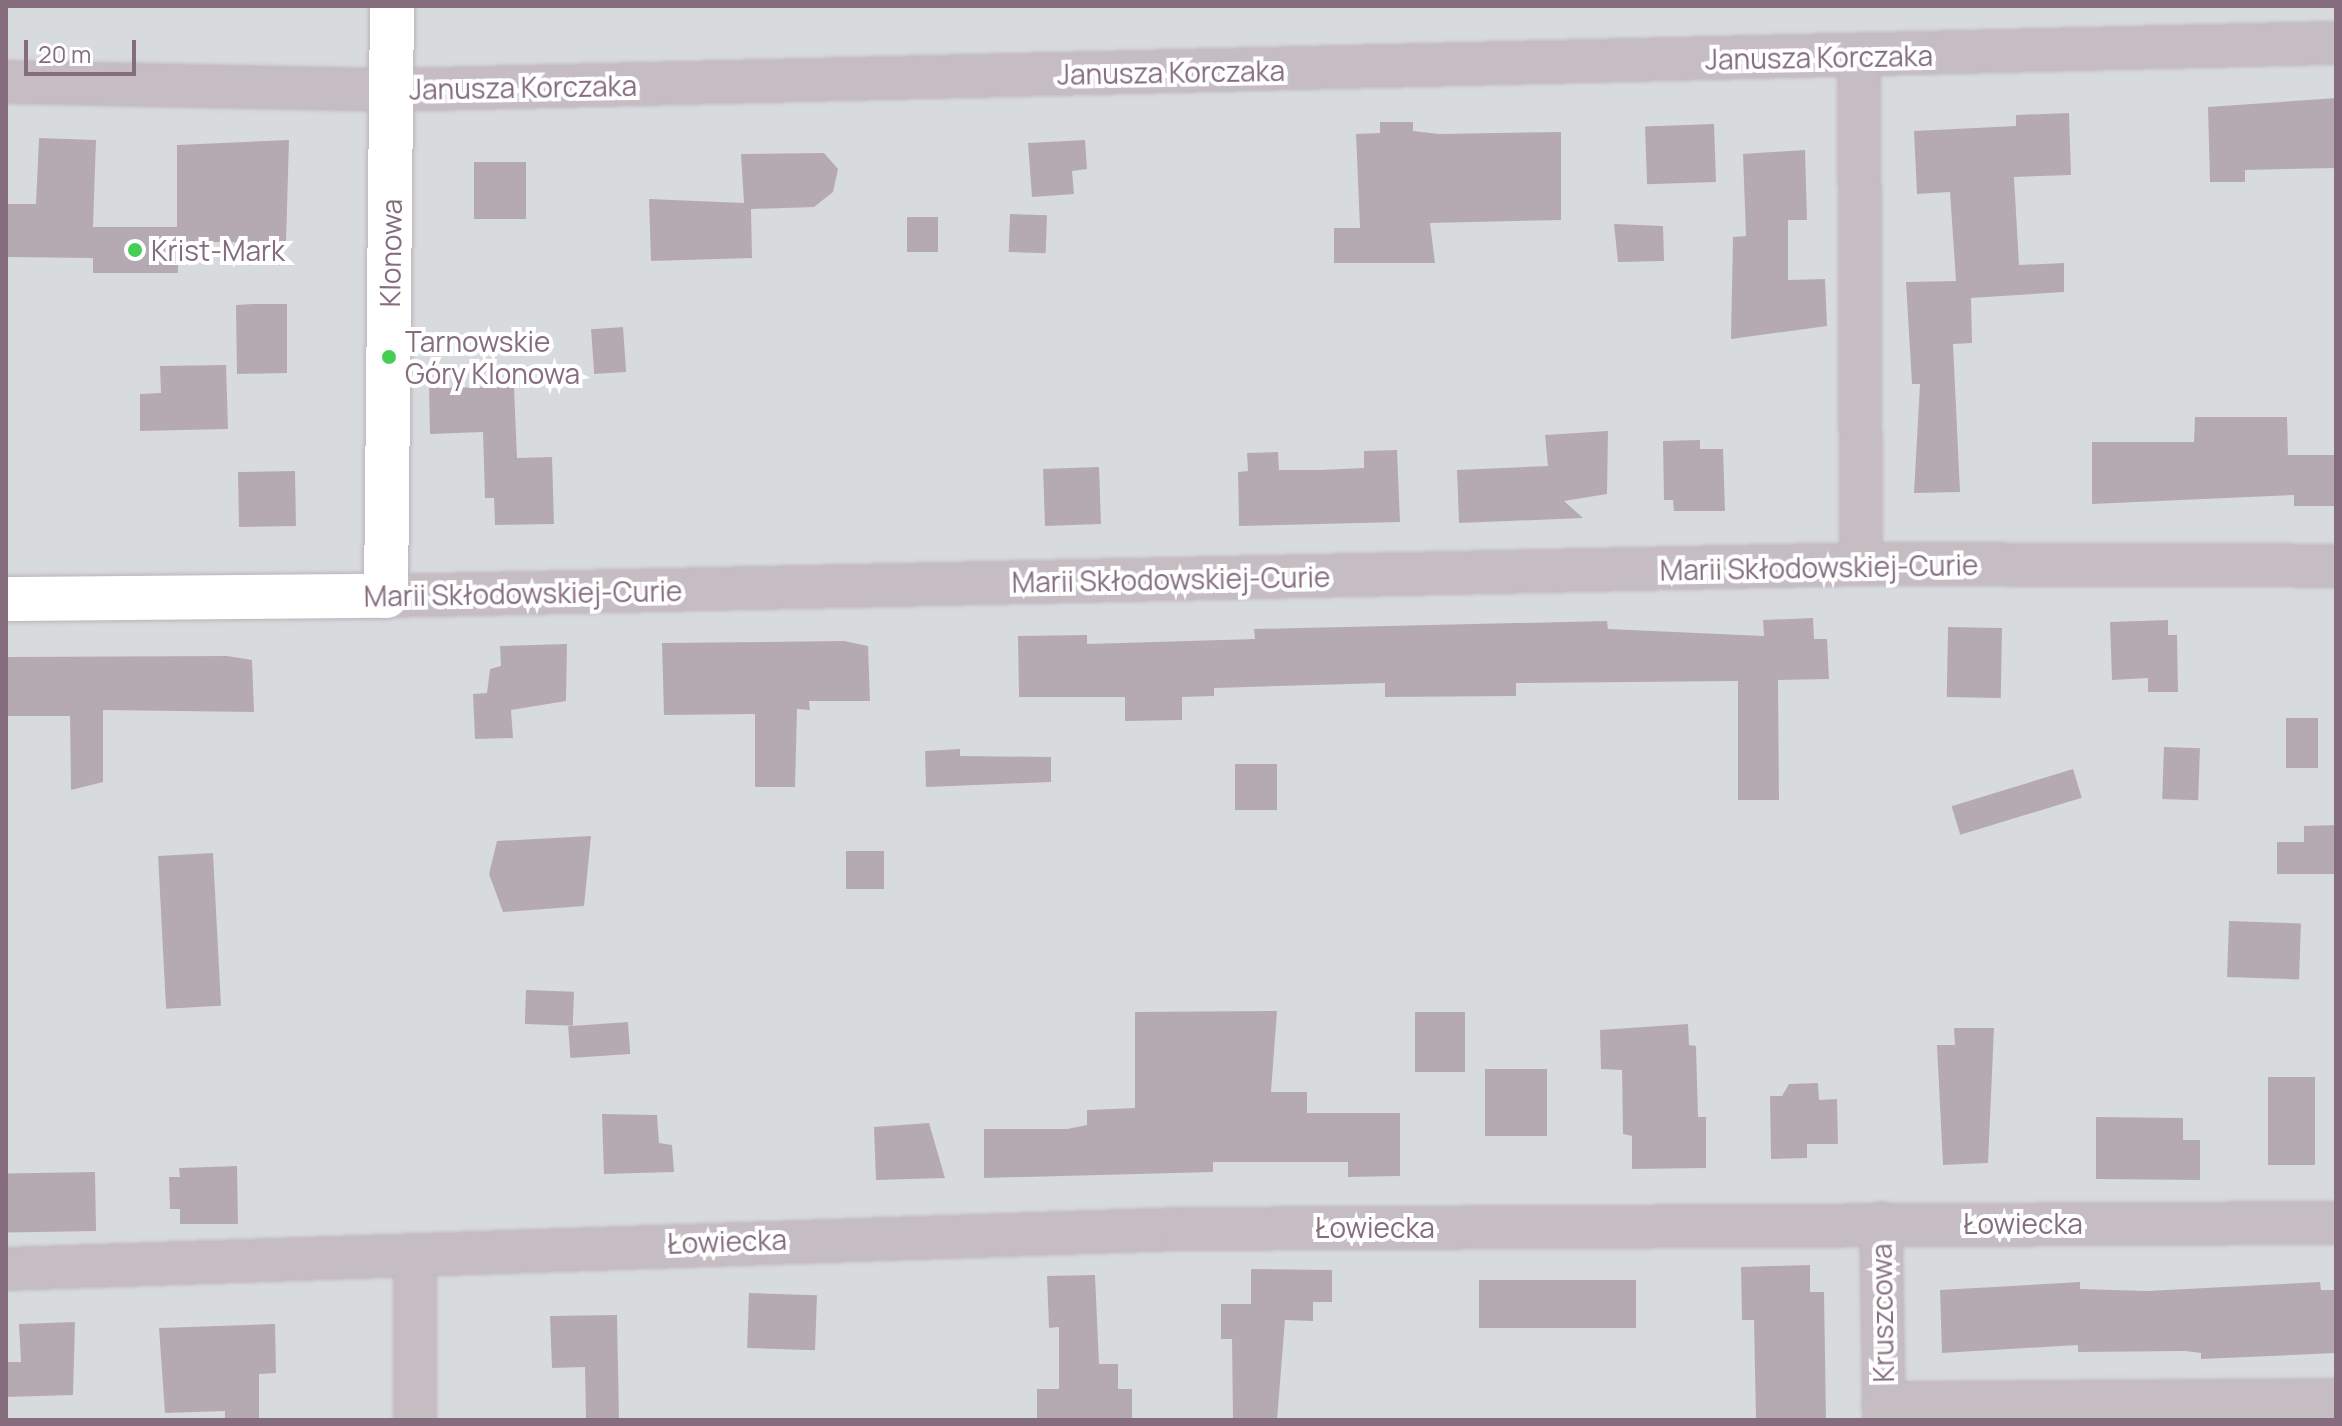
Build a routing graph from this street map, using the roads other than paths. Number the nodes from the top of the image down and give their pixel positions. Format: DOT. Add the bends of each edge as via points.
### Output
graph roads {
  1 [pos="392,6"];
  2 [pos="2336,43"];
  3 [pos="1859,56"];
  4 [pos="6,82"];
  5 [pos="393,90"];
  6 [pos="1861,564"];
  7 [pos="2336,566"];
  8 [pos="386,596"];
  9 [pos="6,599"];
  10 [pos="1881,1223"];
  11 [pos="2336,1223"];
  12 [pos="415,1257"];
  13 [pos="6,1269"];
  14 [pos="2336,1400"];
  15 [pos="1884,1411"];
  16 [pos="415,1420"];
  1 -- 5 [label="street, Klonowa"];
  2 -- 3 [label="street, Janusza Korczaka"];
  3 -- 5 [label="street, Janusza Korczaka"];
  3 -- 6 [label="street"];
  4 -- 5 [label="street, Janusza Korczaka"];
  5 -- 8 [label="street, Klonowa"];
  6 -- 7 [label="street, Marii Skłodowskiej-Curie"];
  6 -- 8 [label="street, Marii Skłodowskiej-Curie"];
  8 -- 9 [label="street, Marii Skłodowskiej-Curie"];
  10 -- 11 [label="street, Łowiecka"];
  10 -- 12 [label="street, Łowiecka" via="1178,1229"];
  10 -- 15 [label="street, Kruszcowa"];
  12 -- 13 [label="street, Łowiecka"];
  12 -- 16 [label="street"];
  14 -- 15 [label="street, Kruszcowa"];
}
